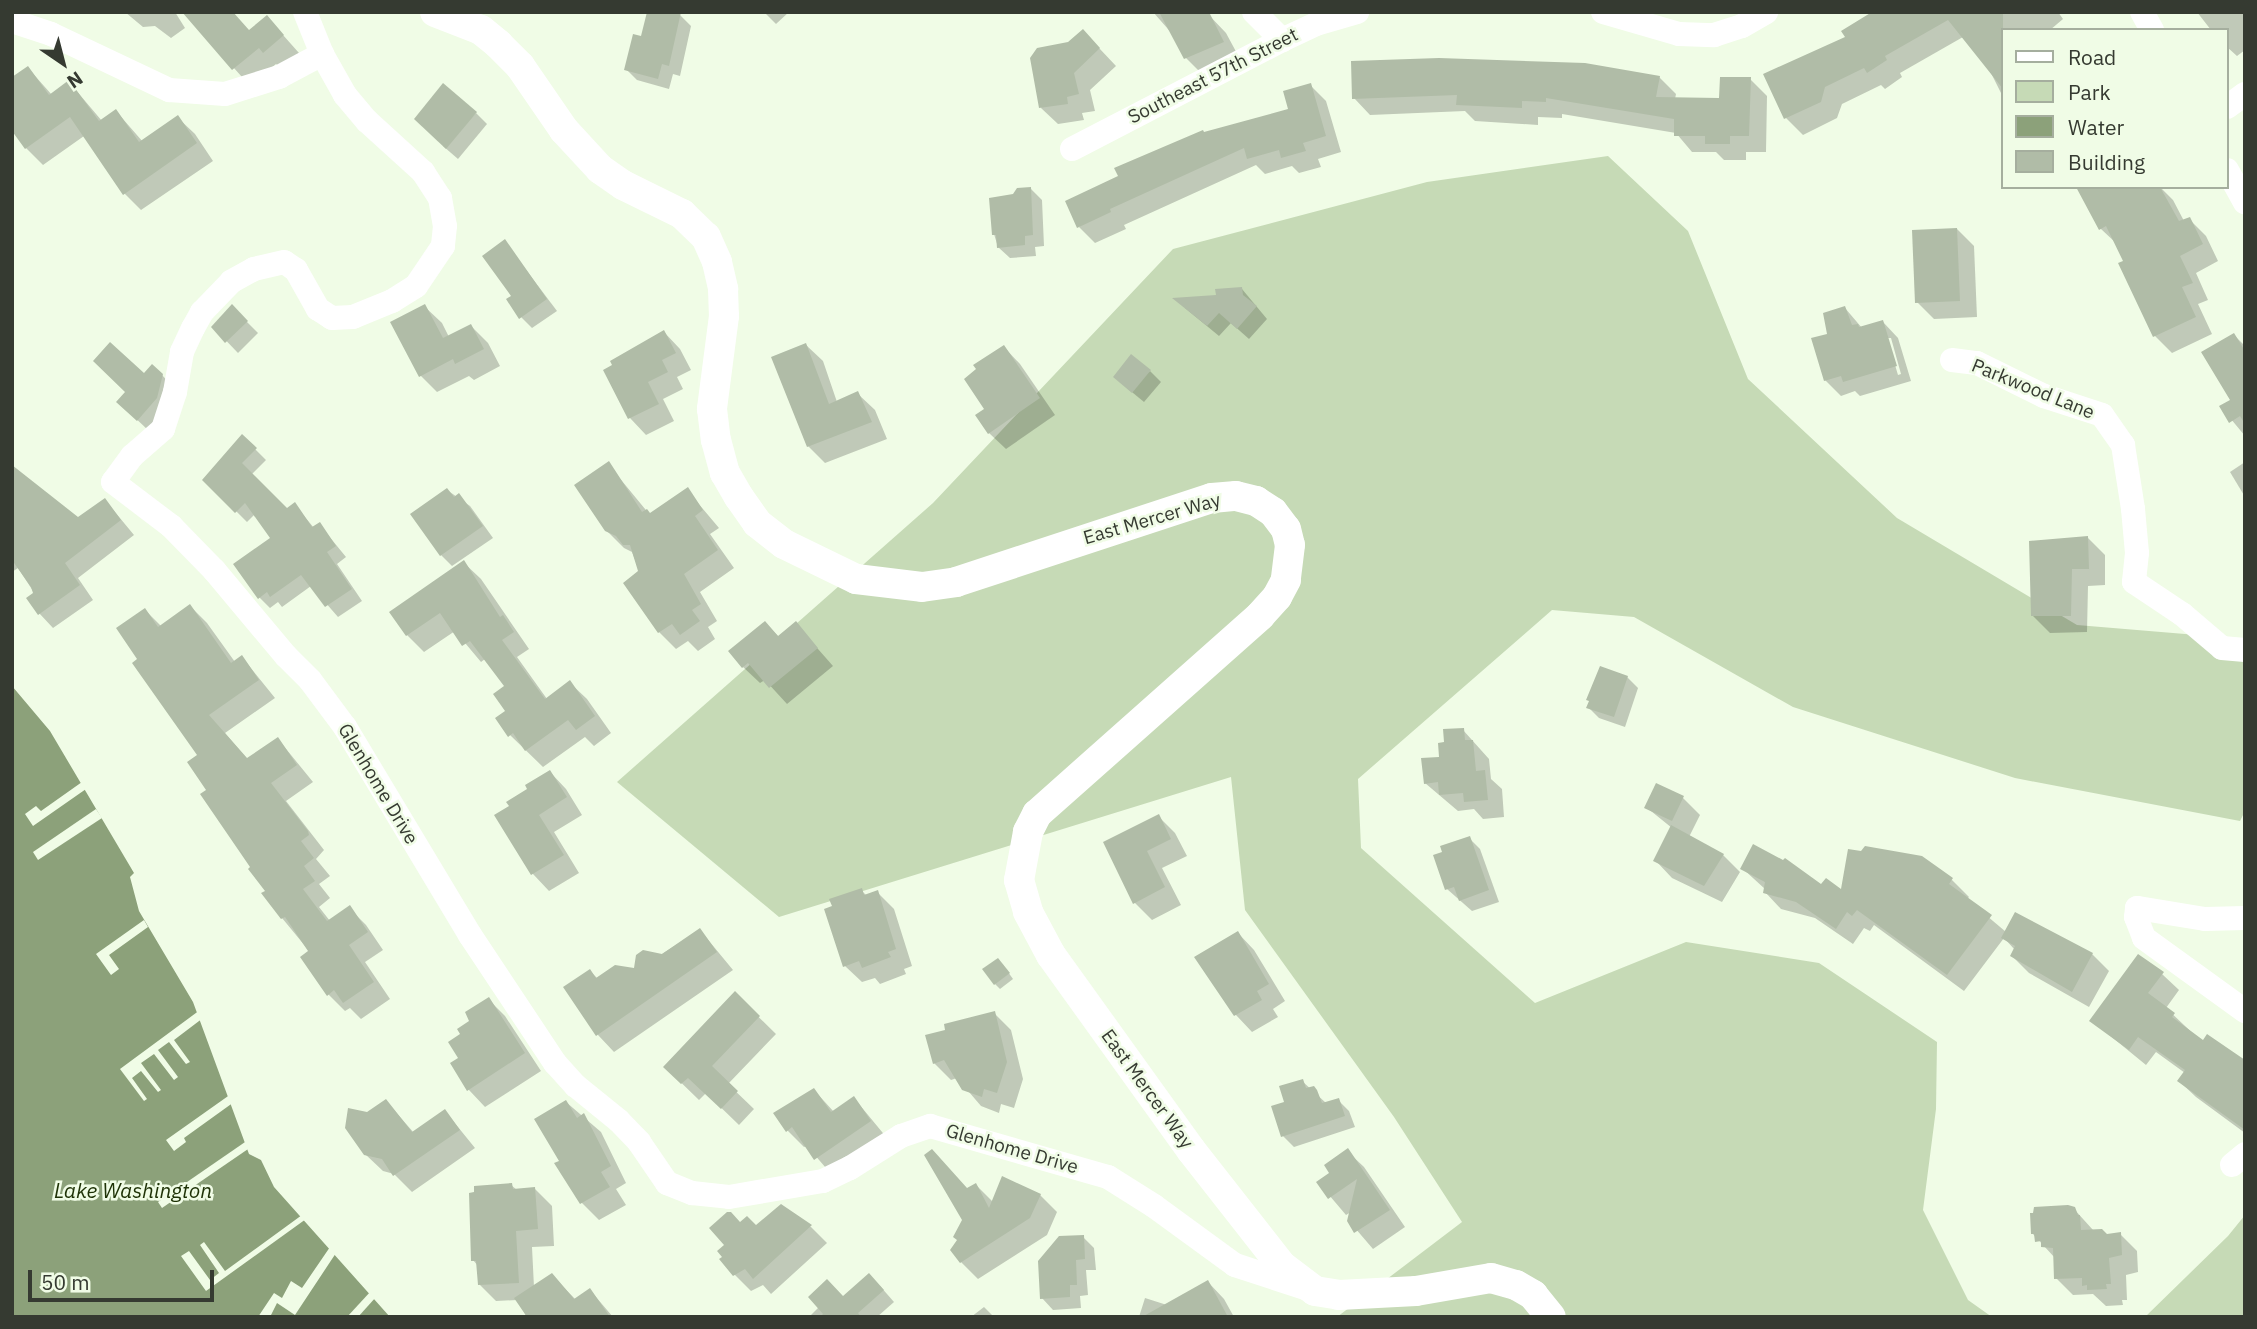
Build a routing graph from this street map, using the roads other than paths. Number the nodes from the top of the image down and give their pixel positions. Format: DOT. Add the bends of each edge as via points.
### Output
graph roads {
  1 [pos="305,12"];
  2 [pos="435,12"];
  3 [pos="1254,12"];
  4 [pos="1357,12"];
  5 [pos="1603,12"];
  6 [pos="1766,12"];
  7 [pos="2142,12"];
  8 [pos="1739,19"];
  9 [pos="12,21"];
  10 [pos="2150,28"];
  11 [pos="1282,40"];
  12 [pos="322,54"];
  13 [pos="2245,94"];
  14 [pos="2229,106"];
  15 [pos="1072,149"];
  16 [pos="2229,174"];
  17 [pos="2245,202"];
  18 [pos="1952,360"];
  19 [pos="2245,650"];
  20 [pos="2245,918"];
  21 [pos="2245,1011"];
  22 [pos="1315,1291"];
  23 [pos="1550,1317"];
  1 -- 12 [label="street, Glenhome Drive"];
  2 -- 22 [label="street, East Mercer Way" via="481,30 498,44 600,169 682,215 706,237 723,289 712,409 716,440 738,497 757,523 784,544 856,579 922,587 956,582 1212,498 1256,500 1286,529 1290,560 1276,597 1038,814 1028,832 1019,880 1028,912 1051,955 1191,1150 1282,1266"];
  3 -- 11 [label="street"];
  4 -- 11 [label="street, Southeast 57th Street"];
  5 -- 8 [label="street" via="1679,34 1714,35"];
  6 -- 8 [label="street"];
  7 -- 10 [label="street"];
  9 -- 12 [label="street" via="51,34 169,90 225,94 279,77"];
  11 -- 15 [label="street, Southeast 57th Street"];
  12 -- 22 [label="street, Glenhome Drive" via="345,95 440,198 443,246 416,286 353,317 332,318 318,309 296,270 284,262 254,269 231,282 193,328 182,352 163,429 132,456 113,482 171,526 310,680 345,727 475,944 555,1063 639,1142 667,1183 692,1193 729,1197 823,1181 901,1136 930,1126 1108,1178 1235,1265"];
  13 -- 14 [label="street"];
  16 -- 17 [label="street"];
  18 -- 19 [label="street, Parkwood Lane" via="1977,363 2044,396 2102,415 2123,445 2137,553 2134,582 2222,648"];
  20 -- 21 [label="street" via="2205,919 2137,908 2136,917 2144,938"];
  22 -- 23 [label="street" via="1364,1296 1491,1279 1533,1295"];
}
